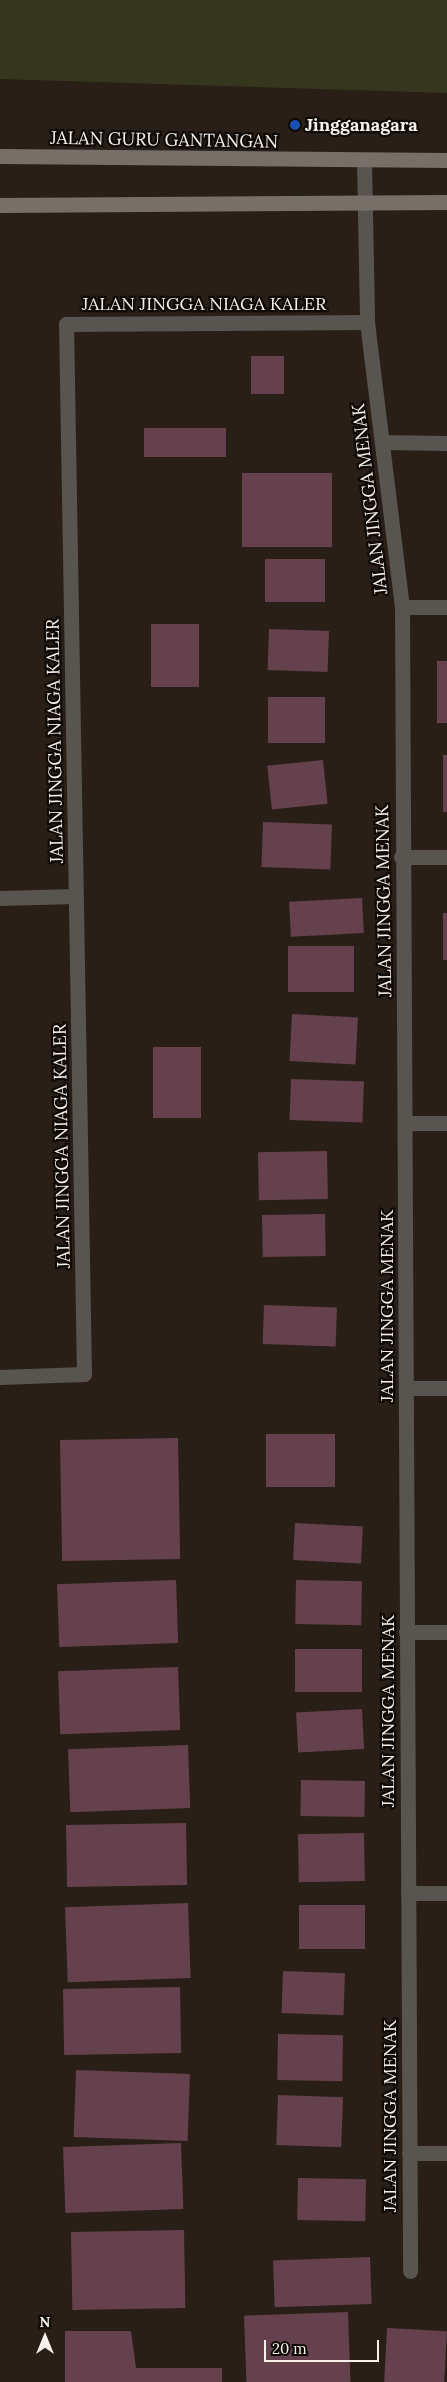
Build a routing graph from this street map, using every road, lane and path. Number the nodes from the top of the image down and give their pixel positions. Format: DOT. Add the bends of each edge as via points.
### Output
graph roads {
  1 [pos="0,156"];
  2 [pos="447,160"];
  3 [pos="364,161"];
  4 [pos="447,202"];
  5 [pos="364,204"];
  6 [pos="0,205"];
  7 [pos="367,322"];
  8 [pos="383,442"];
  9 [pos="447,443"];
  10 [pos="402,607"];
  11 [pos="447,607"];
  12 [pos="401,857"];
  13 [pos="447,857"];
  14 [pos="76,896"];
  15 [pos="0,898"];
  16 [pos="406,1123"];
  17 [pos="447,1123"];
  18 [pos="0,1377"];
  19 [pos="406,1388"];
  20 [pos="447,1388"];
  21 [pos="406,1632"];
  22 [pos="447,1632"];
  23 [pos="408,1893"];
  24 [pos="447,1893"];
  25 [pos="409,2153"];
  26 [pos="447,2153"];
  27 [pos="410,2271"];
  1 -- 3 [label="street, JALAN GURU GANTANGAN"];
  2 -- 3 [label="street, JALAN GURU GANTANGAN"];
  3 -- 5 [label="street, JALAN JINGGA MENAK"];
  4 -- 5 [label="street"];
  5 -- 6 [label="street"];
  5 -- 7 [label="street, JALAN JINGGA MENAK"];
  7 -- 8 [label="street, JALAN JINGGA MENAK"];
  7 -- 14 [label="street, JALAN JINGGA NIAGA KALER" via="66,324"];
  8 -- 9 [label="street"];
  8 -- 10 [label="street, JALAN JINGGA MENAK"];
  10 -- 11 [label="street"];
  10 -- 12 [label="street, JALAN JINGGA MENAK"];
  12 -- 13 [label="street"];
  12 -- 16 [label="street, JALAN JINGGA MENAK"];
  14 -- 15 [label="street"];
  14 -- 18 [label="street, JALAN JINGGA NIAGA KALER" via="84,1374"];
  16 -- 17 [label="street"];
  16 -- 19 [label="street, JALAN JINGGA MENAK"];
  19 -- 20 [label="street"];
  19 -- 21 [label="street, JALAN JINGGA MENAK"];
  21 -- 22 [label="street"];
  21 -- 23 [label="street, JALAN JINGGA MENAK"];
  23 -- 24 [label="street"];
  23 -- 25 [label="street, JALAN JINGGA MENAK"];
  25 -- 26 [label="street"];
  25 -- 27 [label="street, JALAN JINGGA MENAK"];
}
